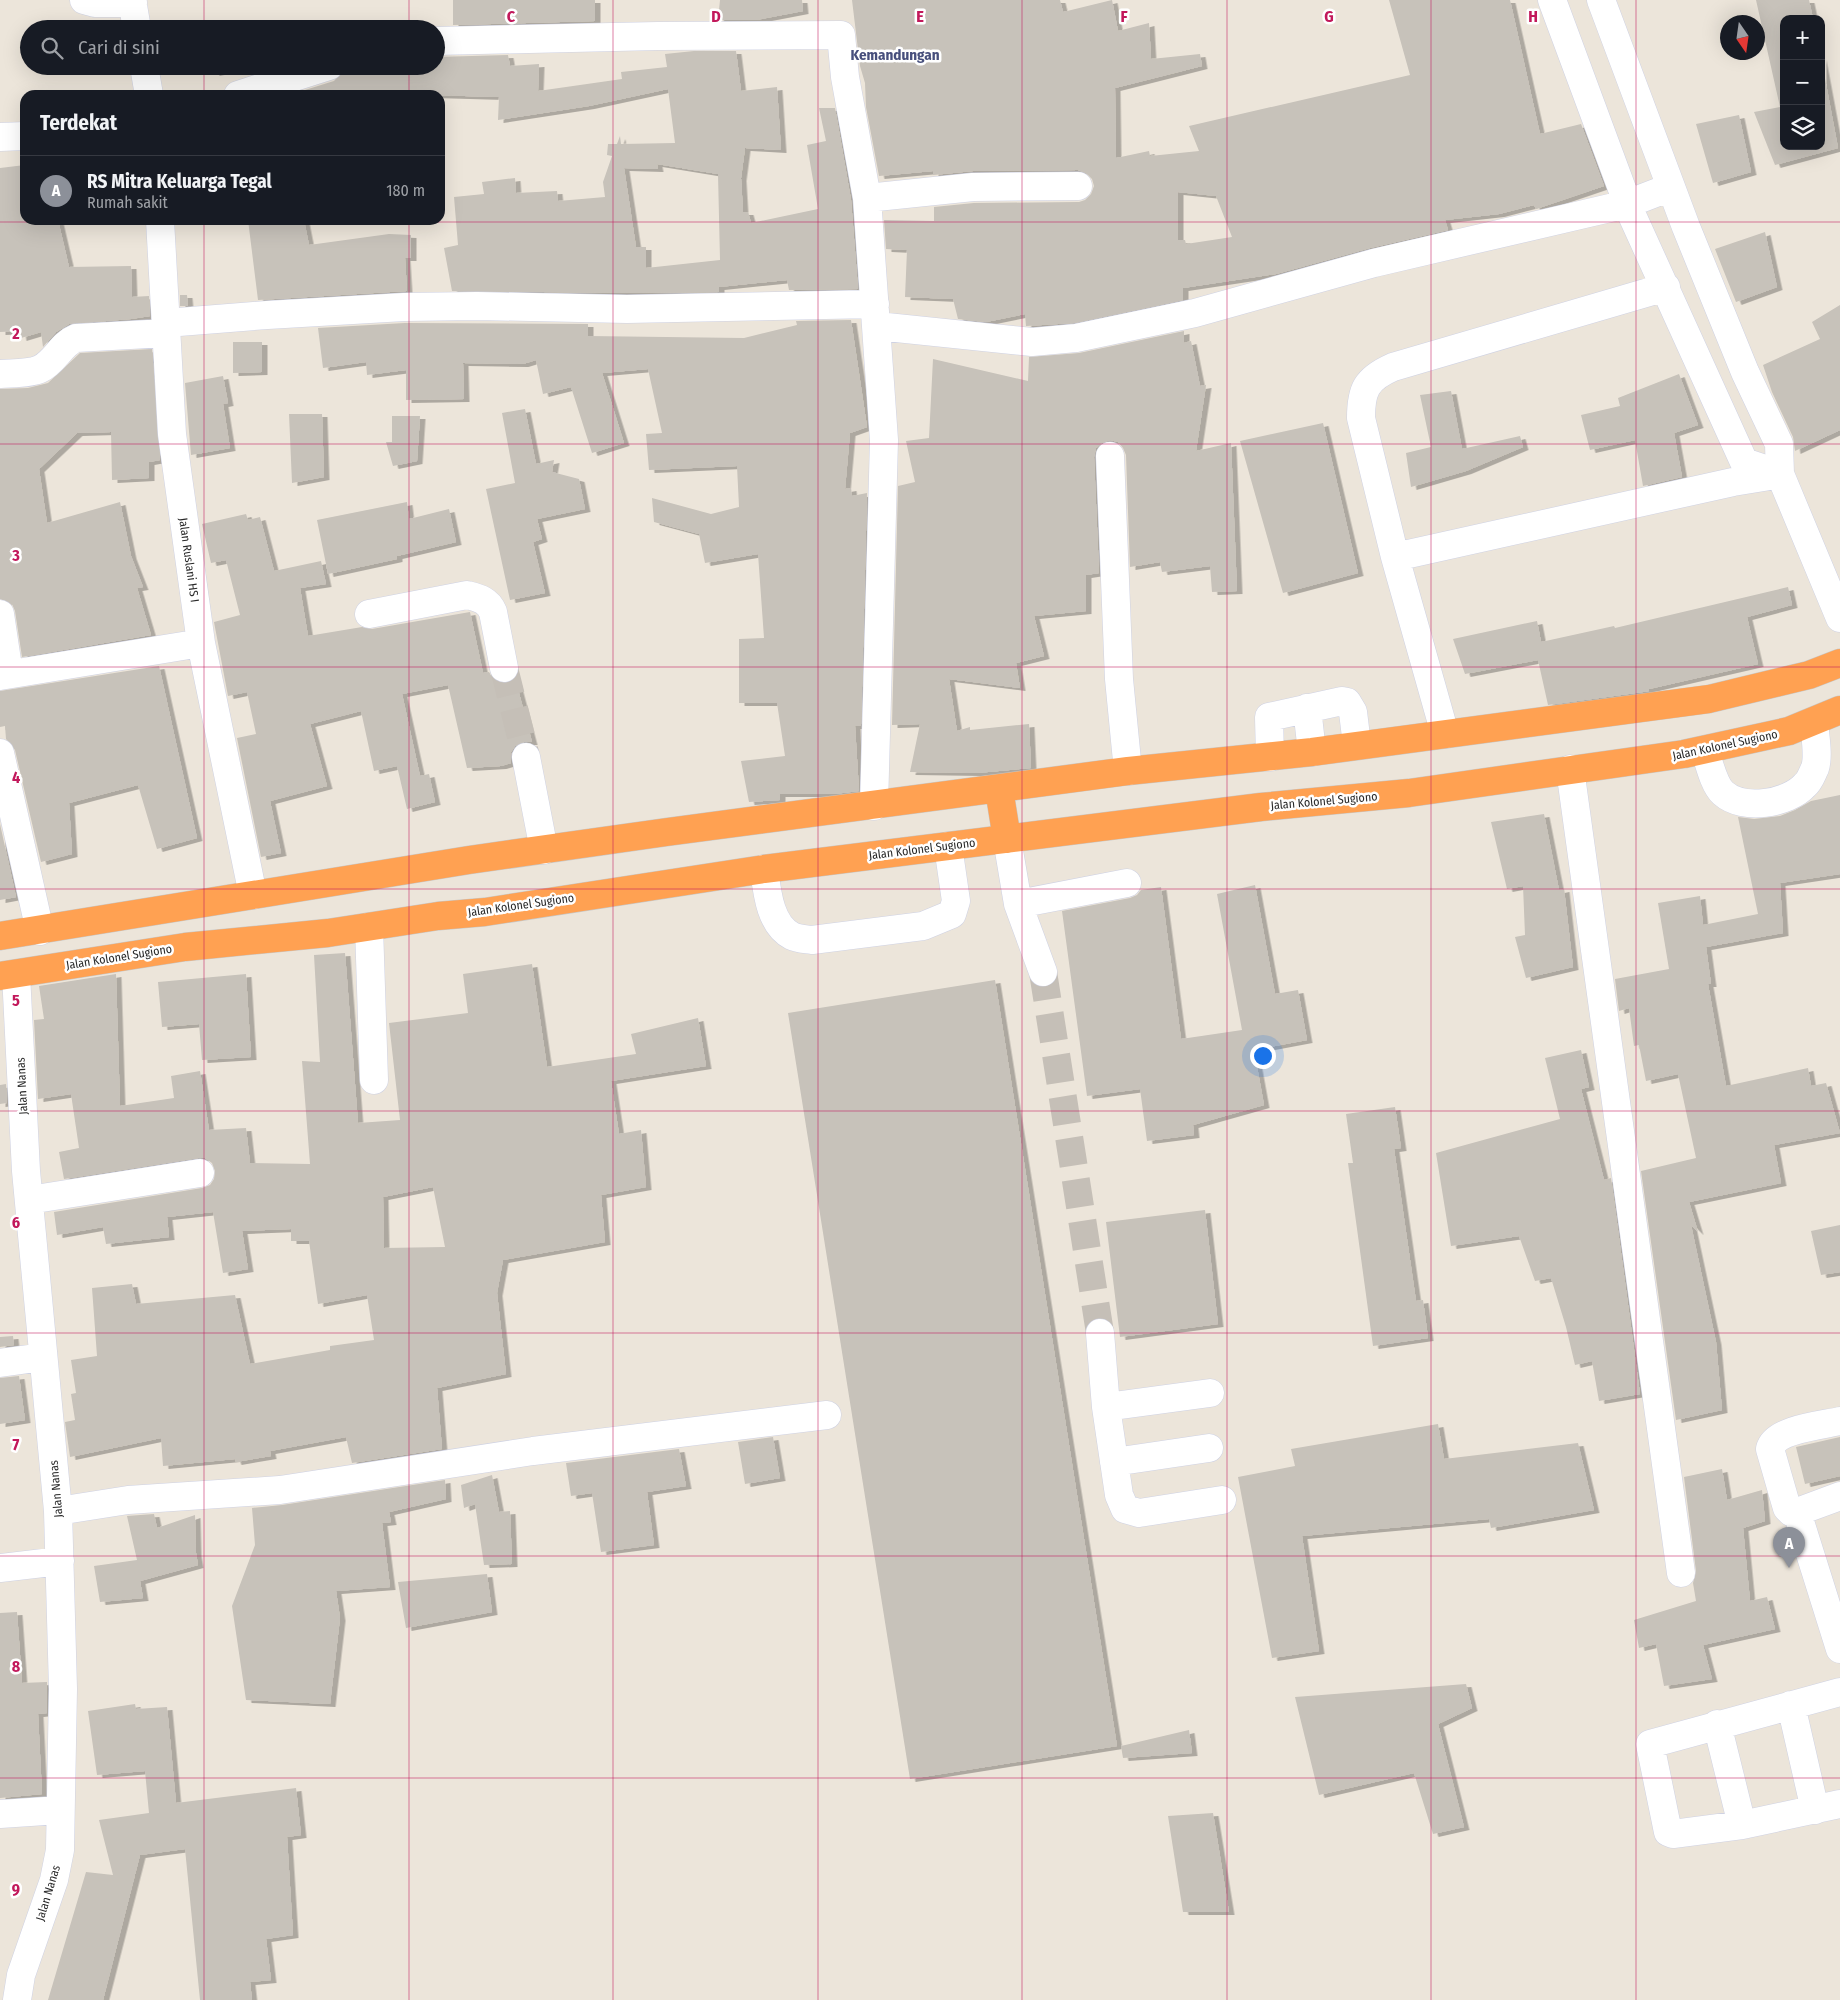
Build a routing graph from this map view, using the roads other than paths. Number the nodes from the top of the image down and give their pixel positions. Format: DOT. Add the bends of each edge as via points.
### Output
graph roads {
  1 [pos="84,0"];
  2 [pos="1552,0"];
  3 [pos="1601,0"];
  4 [pos="134,11"];
  5 [pos="445,41"];
  6 [pos="146,75"];
  7 [pos="301,75"];
  8 [pos="148,90"];
  9 [pos="254,90"];
  10 [pos="20,136"];
  11 [pos="0,137"];
  12 [pos="1078,186"];
  13 [pos="1671,187"];
  14 [pos="867,198"];
  15 [pos="1628,204"];
  16 [pos="160,225"];
  17 [pos="1666,288"];
  18 [pos="876,315"];
  19 [pos="166,328"];
  20 [pos="0,374"];
  21 [pos="1110,456"];
  22 [pos="1780,474"];
  23 [pos="1395,557"];
  24 [pos="0,614"];
  25 [pos="369,614"];
  26 [pos="1840,618"];
  27 [pos="201,643"];
  28 [pos="1840,663"];
  29 [pos="504,668"];
  30 [pos="5,675"];
  31 [pos="1308,708"];
  32 [pos="1840,710"];
  33 [pos="1814,722"];
  34 [pos="1444,734"];
  35 [pos="1357,745"];
  36 [pos="1705,751"];
  37 [pos="1312,752"];
  38 [pos="0,753"];
  39 [pos="526,757"];
  40 [pos="1270,757"];
  41 [pos="1570,769"];
  42 [pos="1128,771"];
  43 [pos="999,789"];
  44 [pos="874,806"];
  45 [pos="1007,839"];
  46 [pos="948,846"];
  47 [pos="544,850"];
  48 [pos="764,870"];
  49 [pos="1127,883"];
  50 [pos="253,895"];
  51 [pos="1018,904"];
  52 [pos="369,927"];
  53 [pos="40,931"];
  54 [pos="0,936"];
  55 [pos="1042,972"];
  56 [pos="8,975"];
  57 [pos="374,1080"];
  58 [pos="200,1173"];
  59 [pos="29,1200"];
  60 [pos="1100,1333"];
  61 [pos="43,1357"];
  62 [pos="0,1363"];
  63 [pos="1210,1393"];
  64 [pos="1106,1407"];
  65 [pos="827,1415"];
  66 [pos="1840,1421"];
  67 [pos="1209,1448"];
  68 [pos="1114,1462"];
  69 [pos="1840,1496"];
  70 [pos="1222,1500"];
  71 [pos="58,1511"];
  72 [pos="1797,1512"];
  73 [pos="60,1561"];
  74 [pos="0,1568"];
  75 [pos="1681,1573"];
  76 [pos="1840,1649"];
  77 [pos="1840,1692"];
  78 [pos="1791,1705"];
  79 [pos="1718,1724"];
  80 [pos="1828,1807"];
  81 [pos="60,1810"];
  82 [pos="0,1814"];
  83 [pos="1742,1825"];
  84 [pos="17,2000"];
  1 -- 4 [label="street"];
  2 -- 15 [label="street"];
  3 -- 13 [label="street"];
  5 -- 14 [label="street" via="841,35 845,77"];
  6 -- 8 [label="street"];
  7 -- 9 [label="street"];
  10 -- 11 [label="street"];
  12 -- 14 [label="street" via="973,187"];
  13 -- 15 [label="street"];
  13 -- 22 [label="street" via="1745,372 1779,444"];
  14 -- 18 [label="street"];
  15 -- 17 [label="street"];
  15 -- 18 [label="street" via="1374,263 1195,313 1076,338 1032,342"];
  16 -- 19 [label="street, Jalan Ruslani HS I"];
  17 -- 22 [label="street" via="1744,462"];
  17 -- 23 [label="street" via="1376,374 1361,398 1361,418"];
  18 -- 19 [label="street" via="404,307 267,314"];
  18 -- 44 [label="street" via="884,440"];
  19 -- 20 [label="street" via="76,338 66,342 40,369"];
  19 -- 27 [label="street, Jalan Ruslani HS I" via="172,434"];
  21 -- 42 [label="street" via="1119,679"];
  22 -- 23 [label="street"];
  22 -- 26 [label="street"];
  23 -- 34 [label="street"];
  24 -- 30 [label="street"];
  25 -- 29 [label="street" via="467,595 483,599 493,612"];
  27 -- 30 [label="street"];
  27 -- 50 [label="street, Jalan Ruslani HS I"];
  28 -- 34 [label="highway" via="1809,675 1709,699"];
  31 -- 35 [label="street" via="1342,700 1347,702 1352,712"];
  31 -- 37 [label="street"];
  31 -- 40 [label="street" via="1269,717"];
  32 -- 33 [label="highway, Jalan Kolonel Sugiono"];
  33 -- 36 [label="highway, Jalan Kolonel Sugiono"];
  33 -- 36 [label="street" via="1816,766 1810,779 1797,791 1773,801 1754,805 1721,792"];
  34 -- 35 [label="highway"];
  35 -- 37 [label="highway"];
  36 -- 41 [label="highway, Jalan Kolonel Sugiono"];
  37 -- 40 [label="highway"];
  38 -- 53 [label="street"];
  39 -- 47 [label="street"];
  40 -- 42 [label="highway"];
  41 -- 45 [label="highway, Jalan Kolonel Sugiono" via="1409,792"];
  41 -- 75 [label="street"];
  42 -- 43 [label="highway"];
  43 -- 44 [label="highway"];
  43 -- 45 [label="highway"];
  44 -- 47 [label="highway"];
  45 -- 46 [label="highway, Jalan Kolonel Sugiono"];
  45 -- 51 [label="street"];
  46 -- 48 [label="highway, Jalan Kolonel Sugiono"];
  46 -- 48 [label="street" via="956,902 952,914 914,927 812,940 794,938 782,929 769,901"];
  47 -- 50 [label="highway"];
  48 -- 52 [label="highway, Jalan Kolonel Sugiono"];
  49 -- 51 [label="street"];
  50 -- 53 [label="highway"];
  51 -- 55 [label="street"];
  52 -- 56 [label="highway, Jalan Kolonel Sugiono" via="185,947"];
  52 -- 57 [label="street"];
  53 -- 54 [label="highway"];
  56 -- 59 [label="street, Jalan Nanas"];
  58 -- 59 [label="street"];
  59 -- 61 [label="street, Jalan Nanas"];
  60 -- 64 [label="street"];
  61 -- 62 [label="street"];
  61 -- 71 [label="street, Jalan Nanas"];
  63 -- 64 [label="street"];
  64 -- 68 [label="street"];
  65 -- 71 [label="street" via="533,1451 280,1490 128,1500"];
  66 -- 72 [label="street" via="1794,1430 1772,1445 1771,1454 1787,1508"];
  67 -- 68 [label="street"];
  68 -- 70 [label="street" via="1124,1509 1138,1513"];
  69 -- 72 [label="street"];
  71 -- 73 [label="street, Jalan Nanas"];
  72 -- 76 [label="street"];
  73 -- 74 [label="street"];
  73 -- 81 [label="street, Jalan Nanas" via="63,1689"];
  77 -- 78 [label="street"];
  78 -- 79 [label="street"];
  78 -- 80 [label="street"];
  79 -- 83 [label="street"];
  79 -- 83 [label="street" via="1650,1744 1668,1832 1678,1834"];
  80 -- 83 [label="street"];
  81 -- 82 [label="street"];
  81 -- 84 [label="street, Jalan Nanas" via="60,1850 54,1880 29,1949"];
}
